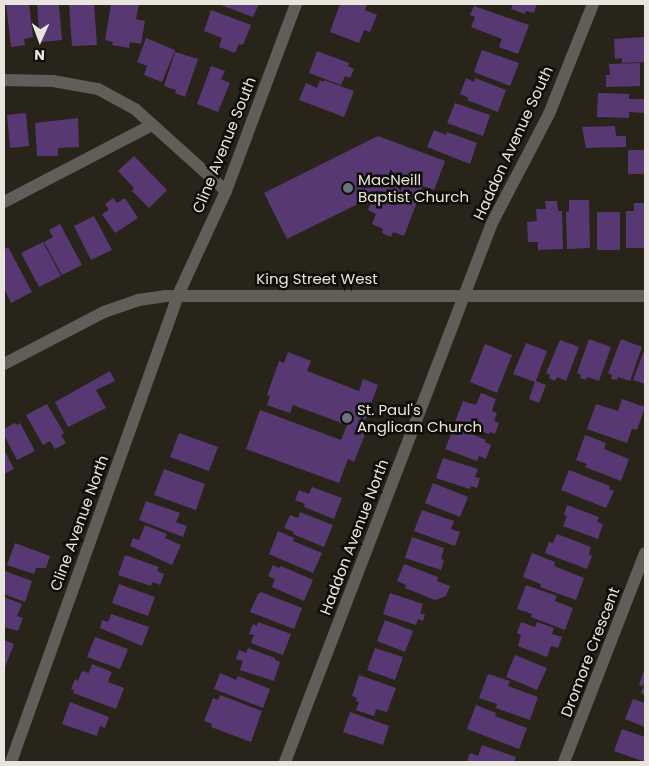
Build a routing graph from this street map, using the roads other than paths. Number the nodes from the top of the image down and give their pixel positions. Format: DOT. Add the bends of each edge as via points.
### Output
graph roads {
  1 [pos="296,4"];
  2 [pos="593,4"];
  3 [pos="4,80"];
  4 [pos="152,125"];
  5 [pos="226,192"];
  6 [pos="4,202"];
  7 [pos="178,295"];
  8 [pos="464,296"];
  9 [pos="645,296"];
  10 [pos="4,364"];
  11 [pos="645,553"];
  12 [pos="11,762"];
  13 [pos="285,762"];
  14 [pos="564,762"];
  1 -- 5 [label="street, Cline Avenue South"];
  2 -- 8 [label="street, Haddon Avenue South" via="548,114 492,224"];
  3 -- 4 [label="street" via="53,81 98,89 135,109"];
  4 -- 5 [label="street"];
  4 -- 6 [label="street"];
  5 -- 7 [label="street, Cline Avenue South"];
  7 -- 8 [label="street, King Street West"];
  7 -- 10 [label="street, King Street West" via="138,300 104,312"];
  7 -- 12 [label="street, Cline Avenue North"];
  8 -- 9 [label="street, King Street West"];
  8 -- 13 [label="street, Haddon Avenue North"];
  11 -- 14 [label="street, Dromore Crescent"];
}
